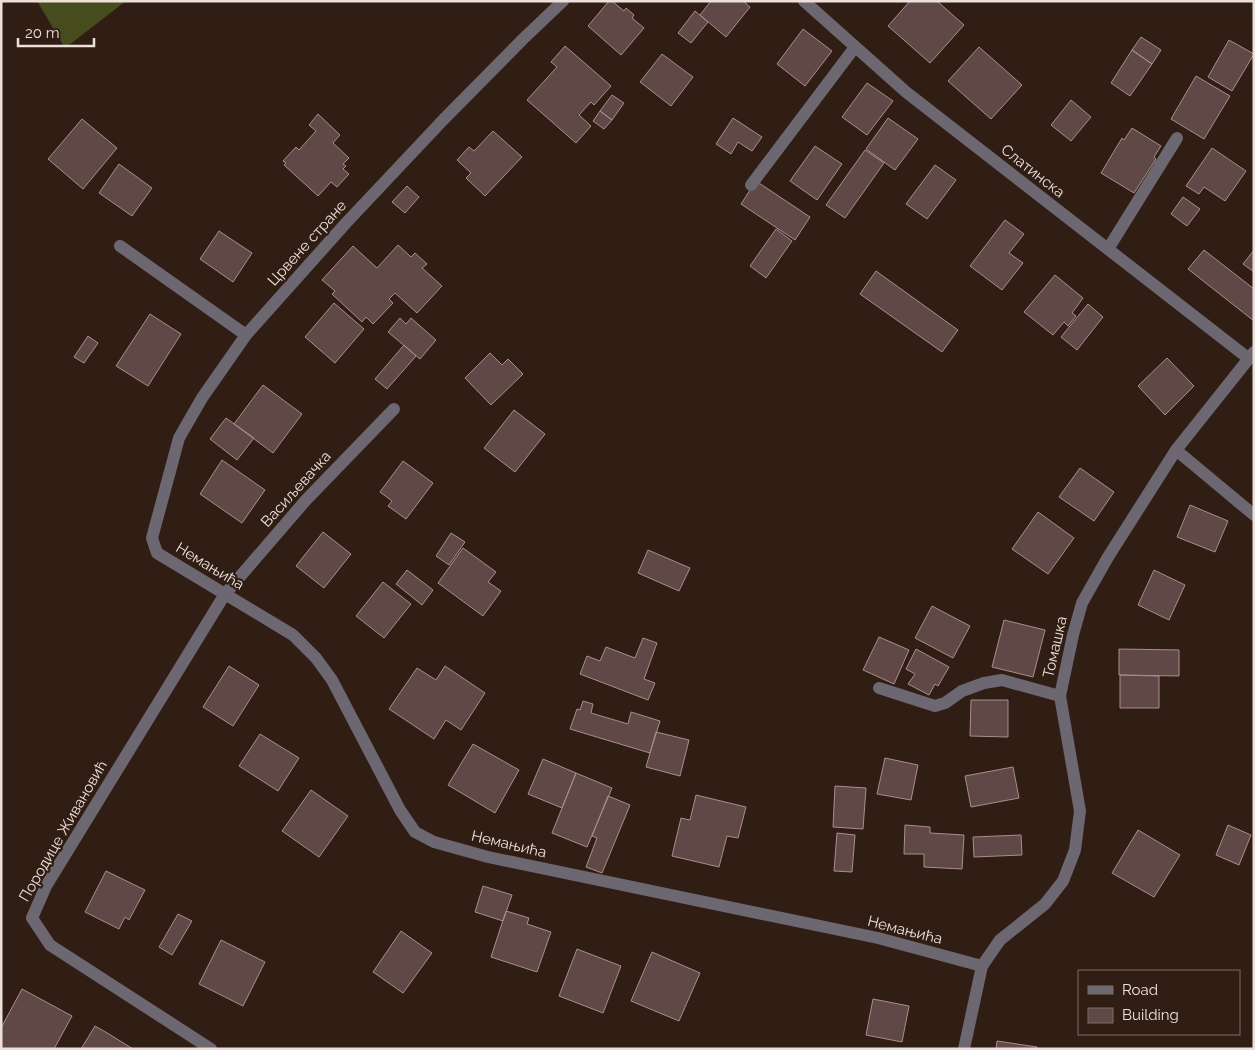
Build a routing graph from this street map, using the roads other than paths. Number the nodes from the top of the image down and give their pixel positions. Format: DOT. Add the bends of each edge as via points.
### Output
graph roads {
  1 [pos="563,1"];
  2 [pos="804,1"];
  3 [pos="855,47"];
  4 [pos="1177,138"];
  5 [pos="751,185"];
  6 [pos="120,246"];
  7 [pos="1108,249"];
  8 [pos="246,335"];
  9 [pos="1251,355"];
  10 [pos="394,409"];
  11 [pos="1176,450"];
  12 [pos="1254,515"];
  13 [pos="157,553"];
  14 [pos="224,594"];
  15 [pos="879,688"];
  16 [pos="1060,696"];
  17 [pos="982,966"];
  18 [pos="211,1049"];
  19 [pos="964,1049"];
  1 -- 8 [label="street, Црвене стране" via="444,119"];
  2 -- 3 [label="street, Слатинска"];
  3 -- 5 [label="street"];
  3 -- 7 [label="street, Слатинска" via="906,92"];
  4 -- 7 [label="street"];
  6 -- 8 [label="street"];
  7 -- 9 [label="street, Слатинска"];
  8 -- 13 [label="street, Црвене стране" via="202,398 179,438 152,538"];
  9 -- 11 [label="street, Томашка"];
  10 -- 14 [label="street, Васиљевачка" via="306,500"];
  11 -- 12 [label="street"];
  11 -- 16 [label="street, Томашка" via="1082,603"];
  13 -- 14 [label="street, Немањића"];
  14 -- 17 [label="street, Немањића" via="293,634 316,658 332,680 400,810 415,832 434,842 488,857 878,938"];
  14 -- 18 [label="street, Породице Живановић" via="46,886 32,918 50,945"];
  15 -- 16 [label="street" via="935,706 962,691 1002,680"];
  16 -- 17 [label="street, Томашка" via="1080,811 1075,850 1063,881 1045,904 1000,940"];
  17 -- 19 [label="street"];
}
